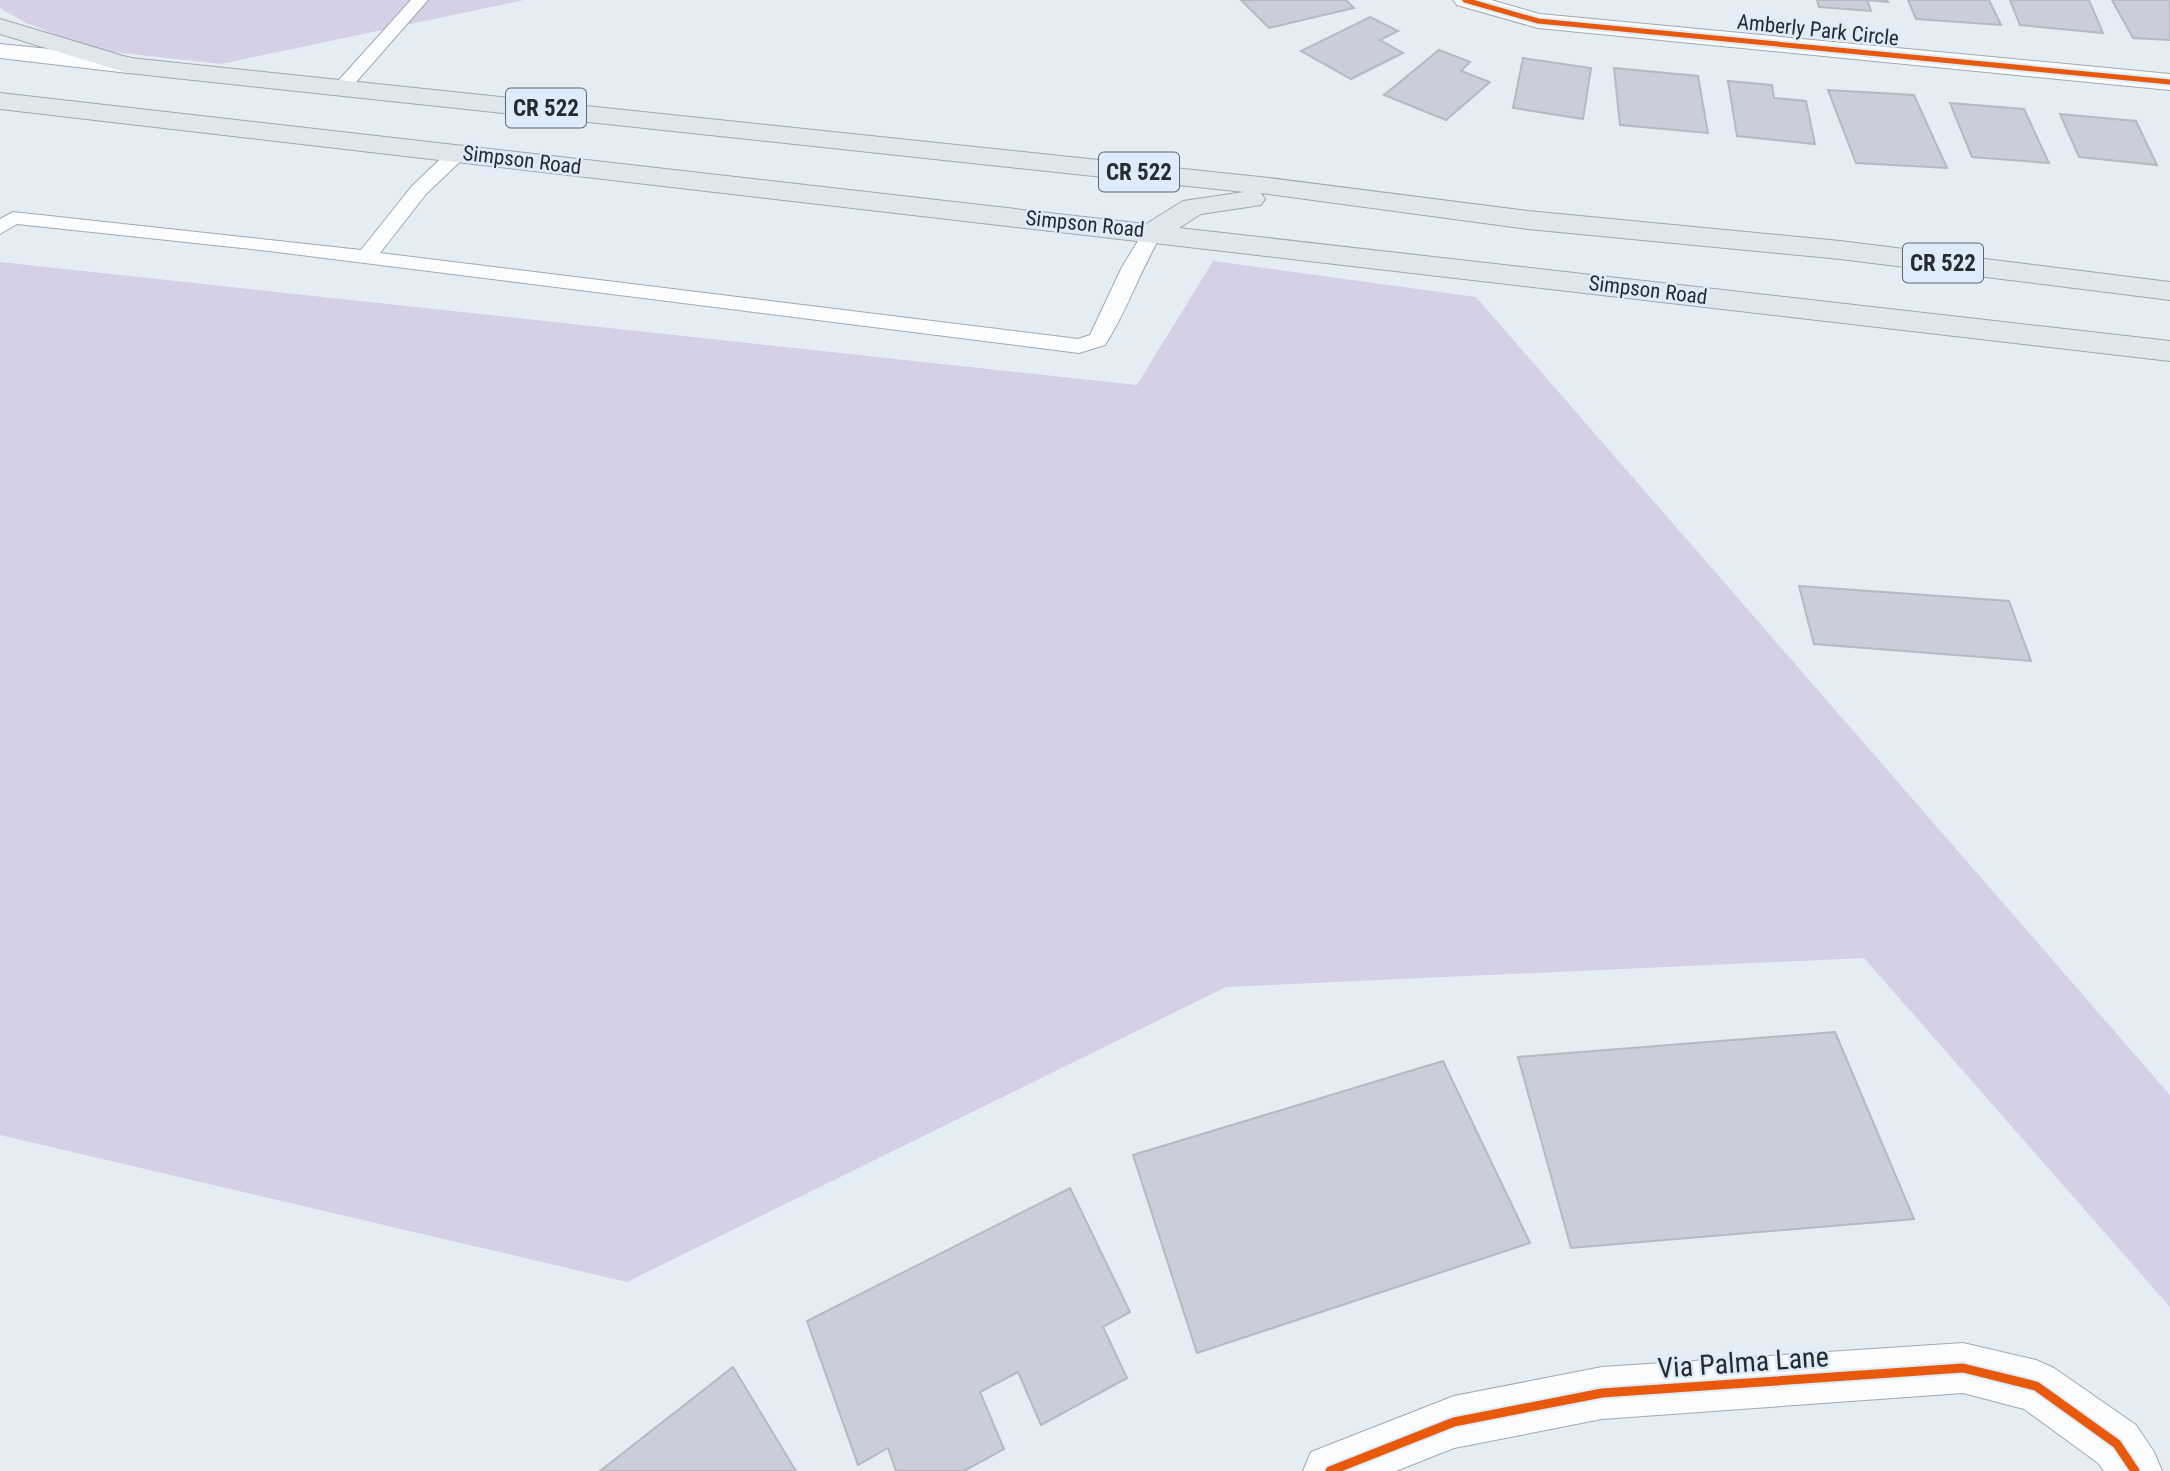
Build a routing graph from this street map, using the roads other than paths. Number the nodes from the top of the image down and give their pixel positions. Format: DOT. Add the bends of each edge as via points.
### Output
graph roads {
  1 [pos="420,0"];
  2 [pos="1465,0"];
  3 [pos="0,26"];
  4 [pos="0,51"];
  5 [pos="128,65"];
  6 [pos="2170,82"];
  7 [pos="344,85"];
  8 [pos="0,101"];
  9 [pos="459,152"];
  10 [pos="1528,220"];
  11 [pos="0,228"];
  12 [pos="1153,232"];
  13 [pos="365,258"];
  14 [pos="2170,291"];
  15 [pos="2170,351"];
  16 [pos="1331,1471"];
  17 [pos="2135,1471"];
  1 -- 7 [label="lane"];
  2 -- 6 [label="street, Amberly Park Circle" via="1538,21"];
  3 -- 5 [label="main road, CR 522"];
  4 -- 5 [label="street"];
  5 -- 7 [label="main road, CR 522"];
  7 -- 10 [label="main road, CR 522" via="1269,186"];
  8 -- 9 [label="main road, Simpson Road / CR 522"];
  9 -- 12 [label="main road, Simpson Road / CR 522"];
  9 -- 13 [label="lane" via="419,190"];
  10 -- 12 [label="main road" via="1427,218 1262,198 1193,207"];
  10 -- 14 [label="main road, CR 522" via="1840,250"];
  11 -- 13 [label="lane" via="12,218"];
  12 -- 13 [label="lane" via="1097,340 1079,346"];
  12 -- 15 [label="main road, Simpson Road / CR 522"];
  16 -- 17 [label="street, Via Palma Lane" via="1454,1422 1602,1393 1963,1368 2036,1386 2117,1444"];
}
